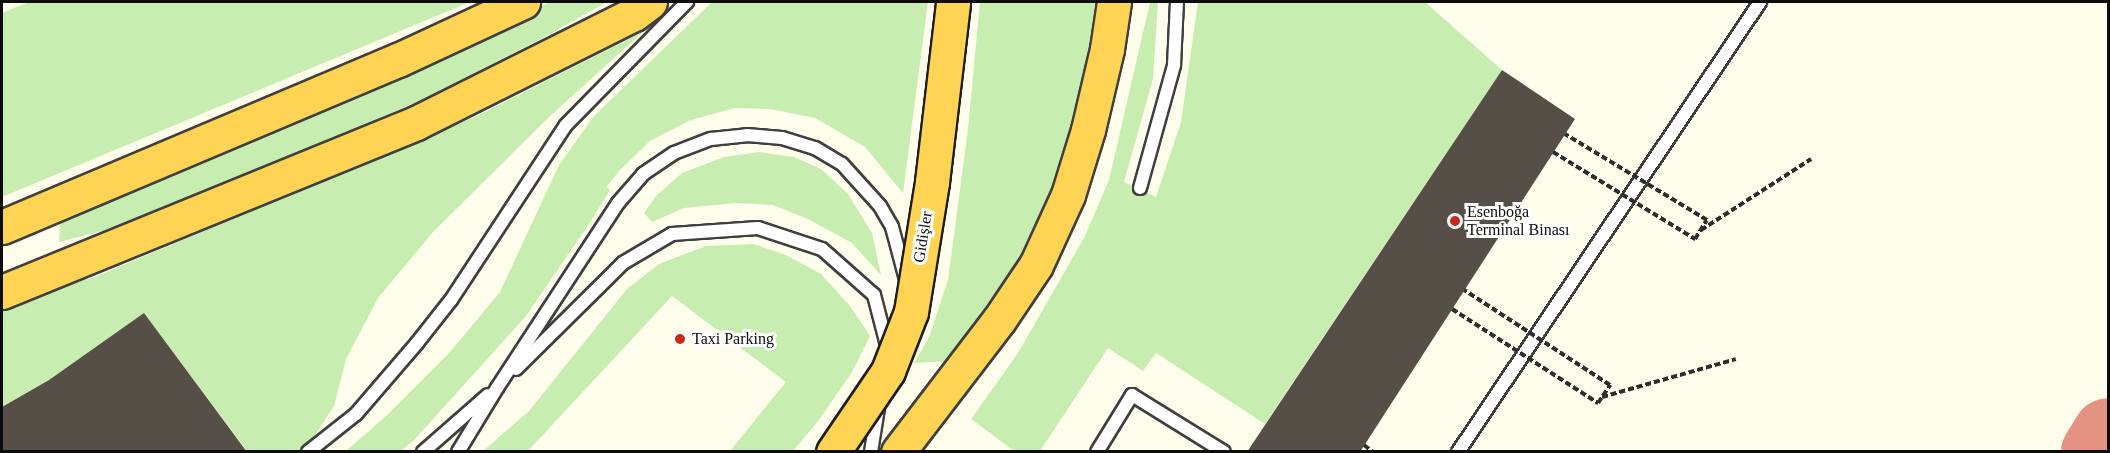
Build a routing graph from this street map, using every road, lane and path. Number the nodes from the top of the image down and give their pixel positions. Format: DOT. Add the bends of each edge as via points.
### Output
graph roads {
  1 [pos="523,2"];
  2 [pos="650,2"];
  3 [pos="687,2"];
  4 [pos="953,2"];
  5 [pos="1114,2"];
  6 [pos="1177,2"];
  7 [pos="1760,2"];
  8 [pos="1565,134"];
  9 [pos="1553,152"];
  10 [pos="1811,159"];
  11 [pos="1140,188"];
  12 [pos="2,228"];
  13 [pos="1701,230"];
  14 [pos="1464,290"];
  15 [pos="2,292"];
  16 [pos="1452,309"];
  17 [pos="911,312"];
  18 [pos="1736,359"];
  19 [pos="497,388"];
  20 [pos="1602,397"];
  21 [pos="1364,445"];
  22 [pos="907,448"];
  23 [pos="308,452"];
  24 [pos="423,452"];
  25 [pos="458,452"];
  26 [pos="833,452"];
  27 [pos="871,452"];
  28 [pos="1096,452"];
  29 [pos="1224,452"];
  30 [pos="1373,452"];
  31 [pos="1458,452"];
  1 -- 12 [label="highway" via="398,60"];
  2 -- 15 [label="highway" via="634,14 416,123"];
  3 -- 23 [label="lane" via="566,125 451,300 356,414"];
  4 -- 17 [label="highway, Gidişler, bridge" via="932,182"];
  5 -- 22 [label="highway" via="1088,130 1068,195 1036,265"];
  6 -- 11 [label="lane" via="1174,65"];
  7 -- 31 [label="lane"];
  8 -- 13 [label="path, bridge" via="1707,220"];
  9 -- 13 [label="path, bridge" via="1695,239"];
  10 -- 13 [label="path"];
  14 -- 20 [label="path, bridge" via="1610,385"];
  16 -- 20 [label="path, bridge" via="1598,403"];
  17 -- 19 [label="lane" via="892,227 880,206 843,164 815,148 783,138 747,135 711,139 674,153 643,174 618,203"];
  17 -- 26 [label="highway, Gidişler, bridge" via="888,371"];
  18 -- 20 [label="path"];
  19 -- 24 [label="lane"];
  19 -- 25 [label="lane"];
  19 -- 27 [label="lane" via="623,263 672,234 758,228 822,249 874,295 888,348"];
  21 -- 30 [label="path"];
  28 -- 29 [label="lane" via="1132,395"];
}
